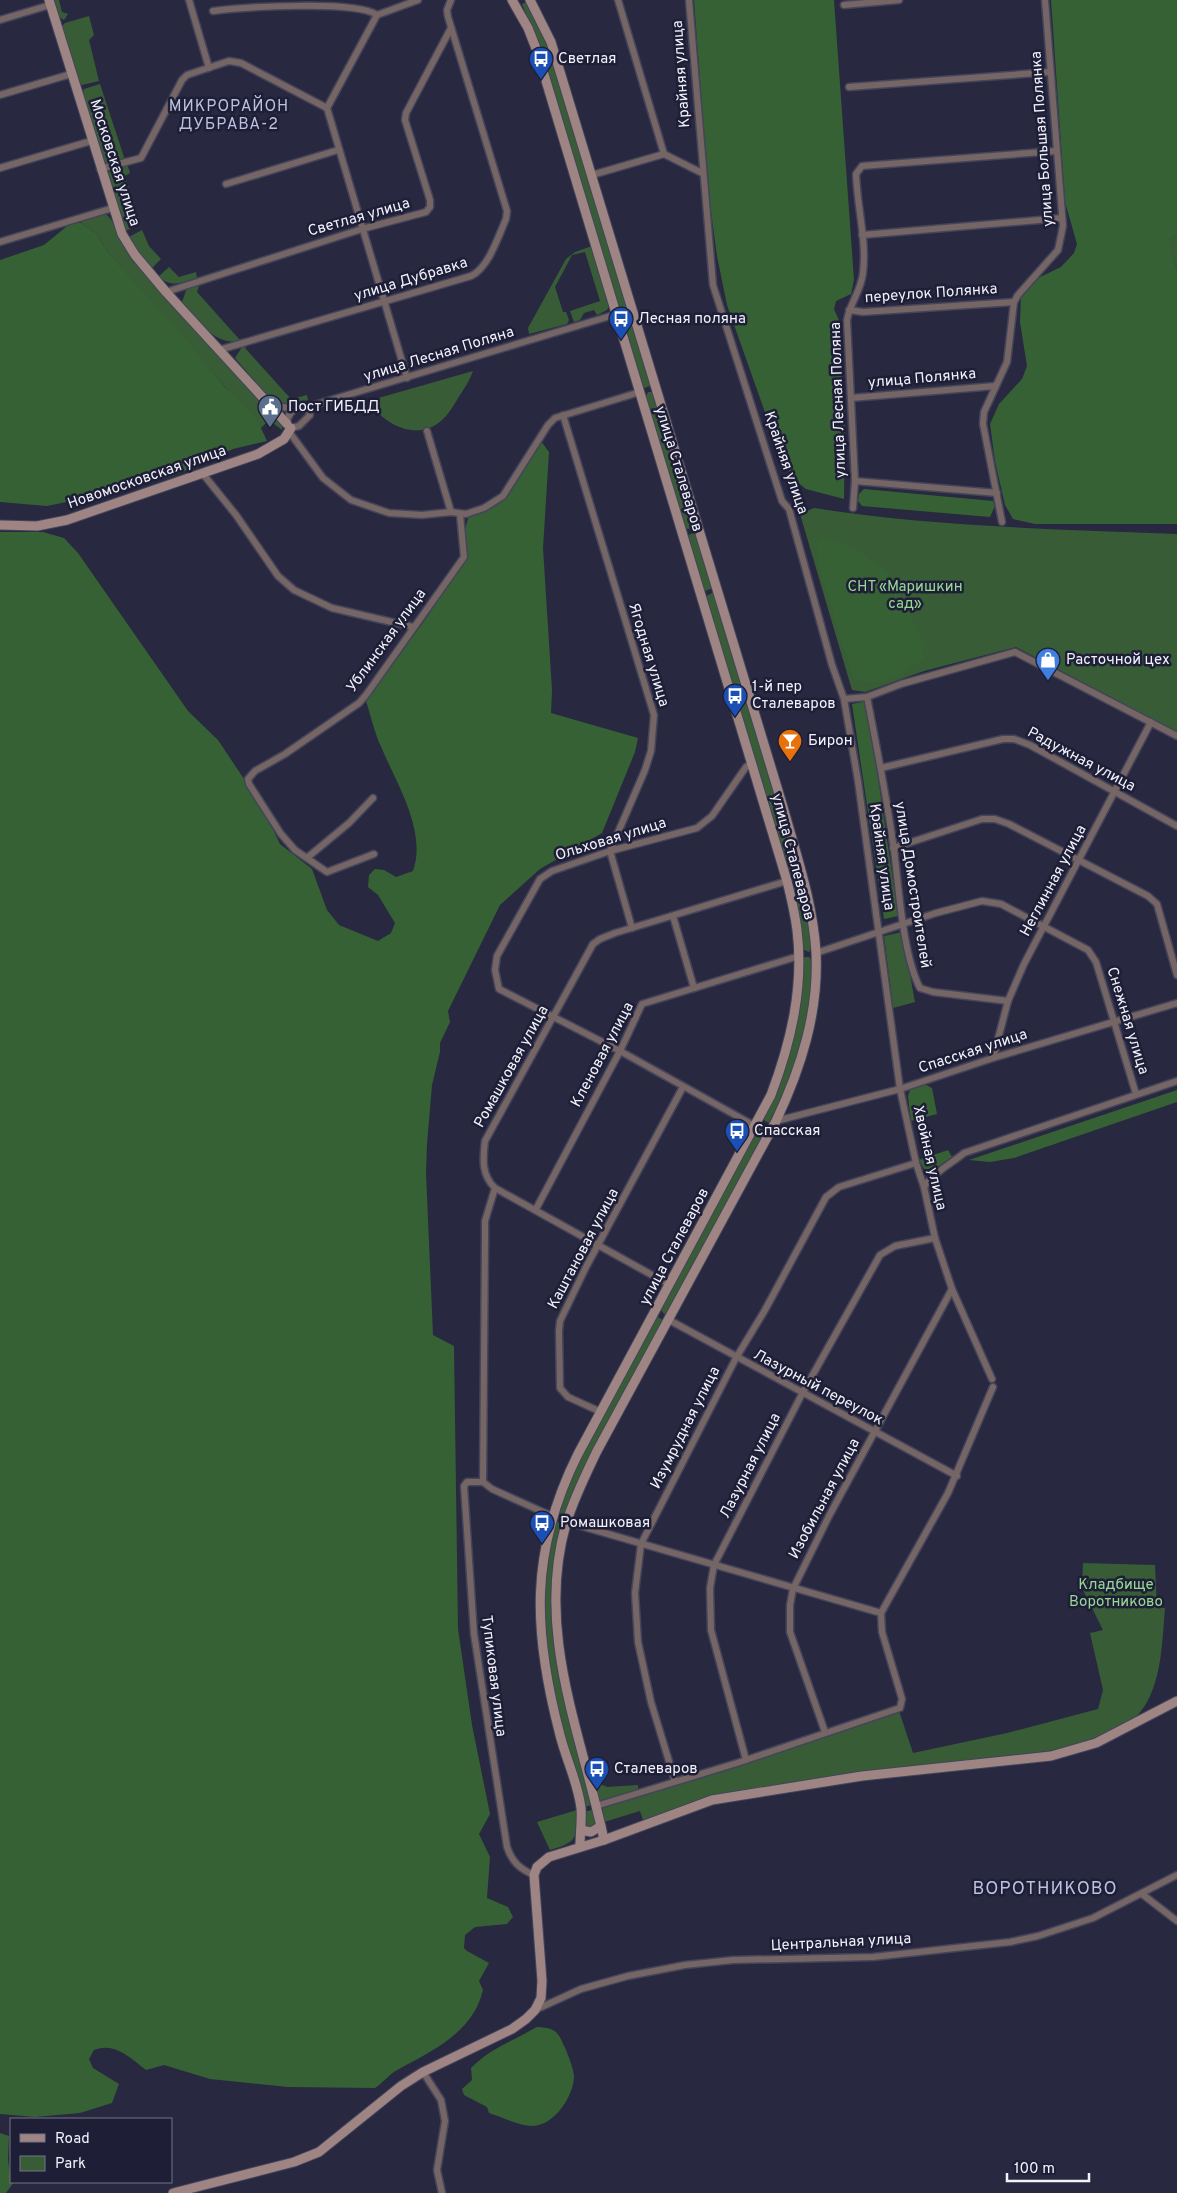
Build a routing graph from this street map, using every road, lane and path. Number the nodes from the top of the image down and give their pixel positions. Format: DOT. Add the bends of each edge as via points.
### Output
graph roads {
  1 [pos="189,0"];
  2 [pos="418,0"];
  3 [pos="452,0"];
  4 [pos="513,0"];
  5 [pos="530,0"];
  6 [pos="618,0"];
  7 [pos="689,0"];
  8 [pos="899,0"];
  9 [pos="1045,0"];
  10 [pos="49,2"];
  11 [pos="844,5"];
  12 [pos="213,11"];
  13 [pos="377,15"];
  14 [pos="0,20"];
  15 [pos="451,28"];
  16 [pos="209,68"];
  17 [pos="1050,72"];
  18 [pos="71,74"];
  19 [pos="849,87"];
  20 [pos="0,95"];
  21 [pos="326,108"];
  22 [pos="91,141"];
  23 [pos="338,150"];
  24 [pos="1056,150"];
  25 [pos="664,154"];
  26 [pos="0,168"];
  27 [pos="100,169"];
  28 [pos="702,173"];
  29 [pos="592,175"];
  30 [pos="226,184"];
  31 [pos="113,208"];
  32 [pos="1062,218"];
  33 [pos="362,229"];
  34 [pos="862,235"];
  35 [pos="0,242"];
  36 [pos="166,292"];
  37 [pos="384,302"];
  38 [pos="1014,302"];
  39 [pos="849,310"];
  40 [pos="633,311"];
  41 [pos="617,314"];
  42 [pos="219,350"];
  43 [pos="407,378"];
  44 [pos="995,386"];
  45 [pos="656,388"];
  46 [pos="640,392"];
  47 [pos="851,398"];
  48 [pos="325,402"];
  49 [pos="268,405"];
  50 [pos="304,408"];
  51 [pos="294,409"];
  52 [pos="310,415"];
  53 [pos="563,415"];
  54 [pos="289,428"];
  55 [pos="427,431"];
  56 [pos="203,474"];
  57 [pos="855,481"];
  58 [pos="997,493"];
  59 [pos="853,508"];
  60 [pos="451,512"];
  61 [pos="460,514"];
  62 [pos="1002,522"];
  63 [pos="0,525"];
  64 [pos="716,590"];
  65 [pos="701,594"];
  66 [pos="413,627"];
  67 [pos="746,689"];
  68 [pos="732,694"];
  69 [pos="867,696"];
  70 [pos="844,699"];
  71 [pos="1151,722"];
  72 [pos="1177,736"];
  73 [pos="752,762"];
  74 [pos="881,768"];
  75 [pos="1116,792"];
  76 [pos="373,798"];
  77 [pos="1177,826"];
  78 [pos="893,848"];
  79 [pos="610,851"];
  80 [pos="374,854"];
  81 [pos="308,858"];
  82 [pos="1078,862"];
  83 [pos="788,881"];
  84 [pos="673,916"];
  85 [pos="904,923"];
  86 [pos="1043,927"];
  87 [pos="632,928"];
  88 [pos="880,932"];
  89 [pos="816,953"];
  90 [pos="799,956"];
  91 [pos="1177,975"];
  92 [pos="694,988"];
  93 [pos="1008,1001"];
  94 [pos="1177,1003"];
  95 [pos="554,1017"];
  96 [pos="1116,1022"];
  97 [pos="620,1052"];
  98 [pos="993,1058"];
  99 [pos="1177,1081"];
  100 [pos="683,1087"];
  101 [pos="900,1089"];
  102 [pos="1136,1094"];
  103 [pos="757,1124"];
  104 [pos="774,1124"];
  105 [pos="916,1163"];
  106 [pos="924,1187"];
  107 [pos="495,1188"];
  108 [pos="536,1209"];
  109 [pos="935,1238"];
  110 [pos="600,1246"];
  111 [pos="670,1285"];
  112 [pos="952,1289"];
  113 [pos="655,1313"];
  114 [pos="669,1320"];
  115 [pos="736,1358"];
  116 [pos="992,1379"];
  117 [pos="993,1386"];
  118 [pos="802,1394"];
  119 [pos="601,1412"];
  120 [pos="874,1431"];
  121 [pos="956,1476"];
  122 [pos="483,1482"];
  123 [pos="552,1516"];
  124 [pos="567,1522"];
  125 [pos="641,1544"];
  126 [pos="714,1565"];
  127 [pos="793,1589"];
  128 [pos="881,1613"];
  129 [pos="1177,1701"];
  130 [pos="826,1732"];
  131 [pos="746,1760"];
  132 [pos="675,1781"];
  133 [pos="596,1806"];
  134 [pos="581,1809"];
  135 [pos="601,1826"];
  136 [pos="580,1830"];
  137 [pos="604,1840"];
  138 [pos="580,1846"];
  139 [pos="534,1874"];
  140 [pos="1177,1875"];
  141 [pos="1142,1894"];
  142 [pos="1177,1921"];
  143 [pos="535,2010"];
  144 [pos="422,2072"];
  145 [pos="173,2193"];
  146 [pos="442,2193"];
  1 -- 16 [label="street"];
  2 -- 13 [label="street"];
  3 -- 15 [label="street, улица Дубравка" via="447,10"];
  4 -- 41 [label="main road, улица Сталеваров" via="537,51"];
  5 -- 29 [label="main road, улица Сталеваров" via="551,42"];
  6 -- 25 [label="street"];
  7 -- 28 [label="street, Крайняя улица"];
  8 -- 11 [label="street"];
  9 -- 17 [label="street, улица Большая Полянка"];
  10 -- 14 [label="street"];
  10 -- 18 [label="main road, Московская улица"];
  12 -- 13 [label="street" via="266,4 356,5 371,9"];
  13 -- 21 [label="street"];
  15 -- 33 [label="street, Светлая улица" via="405,120 430,207 426,212"];
  15 -- 37 [label="street, улица Дубравка" via="507,211 506,219 478,272"];
  16 -- 21 [label="street" via="229,61 241,63"];
  16 -- 27 [label="street" via="187,75 182,80 141,158"];
  17 -- 19 [label="street"];
  17 -- 24 [label="street, улица Большая Полянка"];
  18 -- 20 [label="street"];
  18 -- 22 [label="main road, Московская улица"];
  21 -- 23 [label="street"];
  22 -- 26 [label="street"];
  22 -- 27 [label="main road, Московская улица"];
  23 -- 30 [label="street"];
  23 -- 33 [label="street"];
  24 -- 32 [label="street, улица Большая Полянка"];
  24 -- 34 [label="street, улица Лесная Поляна" via="862,166 856,174"];
  25 -- 28 [label="street"];
  25 -- 29 [label="street"];
  27 -- 31 [label="main road, Московская улица"];
  28 -- 70 [label="street, Крайняя улица" via="713,285 782,501 789,509"];
  29 -- 40 [label="main road, улица Сталеваров"];
  31 -- 35 [label="street"];
  31 -- 36 [label="main road, Московская улица" via="122,234 135,255"];
  32 -- 34 [label="street"];
  32 -- 38 [label="street, улица Большая Полянка" via="1058,250"];
  33 -- 36 [label="street, Светлая улица"];
  33 -- 37 [label="street"];
  34 -- 39 [label="street, улица Лесная Поляна" via="863,271 860,288"];
  36 -- 42 [label="main road, Московская улица"];
  37 -- 42 [label="street, улица Дубравка"];
  37 -- 43 [label="street"];
  38 -- 39 [label="street, переулок Полянка" via="862,312"];
  38 -- 44 [label="street" via="1007,362"];
  39 -- 47 [label="street, улица Лесная Поляна" via="847,349"];
  40 -- 41 [label="main road"];
  40 -- 45 [label="main road, улица Сталеваров"];
  41 -- 43 [label="street, улица Лесная Поляна"];
  41 -- 46 [label="main road, улица Сталеваров"];
  42 -- 49 [label="main road, Московская улица"];
  43 -- 48 [label="street, улица Лесная Поляна"];
  44 -- 47 [label="street, улица Полянка"];
  44 -- 58 [label="street" via="984,412 983,424"];
  45 -- 46 [label="main road"];
  45 -- 64 [label="main road, улица Сталеваров"];
  46 -- 53 [label="street, Московская улица"];
  46 -- 65 [label="main road, улица Сталеваров"];
  47 -- 57 [label="street, улица Лесная Поляна"];
  48 -- 50 [label="street, улица Лесная Поляна"];
  48 -- 52 [label="street, улица Лесная Поляна"];
  49 -- 51 [label="street"];
  49 -- 54 [label="main road, Московская улица"];
  50 -- 51 [label="street, улица Лесная Поляна"];
  50 -- 52 [label="street"];
  51 -- 54 [label="street" via="289,415"];
  52 -- 54 [label="street, улица Лесная Поляна" via="305,422"];
  53 -- 61 [label="street, Московская улица" via="548,425 503,496 484,508"];
  53 -- 79 [label="street, Ягодная улица" via="654,715 651,751 645,770"];
  54 -- 56 [label="main road, Новомосковская улица" via="284,439 258,454"];
  54 -- 60 [label="street, Московская улица" via="323,478 351,500 389,514"];
  55 -- 60 [label="street"];
  56 -- 63 [label="main road, Новомосковская улица" via="66,520 37,526"];
  56 -- 66 [label="street" via="278,576 294,590 332,608"];
  57 -- 58 [label="street"];
  57 -- 59 [label="street, улица Лесная Поляна"];
  58 -- 62 [label="street"];
  60 -- 61 [label="street, Московская улица"];
  61 -- 66 [label="street, Ублинская улица" via="464,557"];
  64 -- 65 [label="main road"];
  64 -- 67 [label="main road, улица Сталеваров"];
  65 -- 68 [label="main road, улица Сталеваров"];
  66 -- 81 [label="street, Ублинская улица" via="359,703 255,771 248,779 281,834 295,850"];
  67 -- 68 [label="main road"];
  67 -- 89 [label="main road, улица Сталеваров" via="803,877"];
  68 -- 73 [label="main road, улица Сталеваров"];
  69 -- 70 [label="street"];
  69 -- 71 [label="street" via="1015,652"];
  69 -- 74 [label="street, улица Домостроителей"];
  70 -- 88 [label="street, Крайняя улица"];
  71 -- 72 [label="street"];
  71 -- 75 [label="street, Неглинная улица"];
  73 -- 79 [label="street, Ольховая улица" via="702,825"];
  73 -- 83 [label="main road, улица Сталеваров"];
  74 -- 75 [label="street, Радужная улица" via="992,741 1014,739"];
  74 -- 78 [label="street, улица Домостроителей"];
  75 -- 77 [label="street, Радужная улица"];
  75 -- 82 [label="street, Неглинная улица"];
  76 -- 81 [label="street"];
  78 -- 82 [label="street" via="982,819 995,819"];
  78 -- 85 [label="street, улица Домостроителей"];
  79 -- 87 [label="street"];
  79 -- 95 [label="street, Ольховая улица" via="552,871 540,879 497,956 494,970 499,989"];
  80 -- 81 [label="street" via="327,872"];
  82 -- 86 [label="street, Неглинная улица"];
  82 -- 91 [label="street" via="1148,896 1157,904"];
  83 -- 84 [label="street, Ромашковая улица"];
  83 -- 90 [label="main road, улица Сталеваров"];
  84 -- 87 [label="street, Ромашковая улица"];
  84 -- 92 [label="street"];
  85 -- 86 [label="street, Снежная улица" via="992,901"];
  85 -- 88 [label="street, Снежная улица"];
  85 -- 93 [label="street, улица Домостроителей" via="920,988"];
  86 -- 93 [label="street, Неглинная улица"];
  86 -- 96 [label="street, Снежная улица" via="1088,950 1096,962"];
  87 -- 95 [label="street, Ромашковая улица" via="593,944"];
  88 -- 89 [label="street, Снежная улица"];
  88 -- 101 [label="street, Хвойная улица"];
  89 -- 90 [label="main road"];
  89 -- 104 [label="main road, улица Сталеваров" via="810,1026 794,1082"];
  90 -- 92 [label="street, Кленовая улица"];
  90 -- 103 [label="main road, улица Сталеваров" via="792,1033 771,1095"];
  92 -- 97 [label="street, Кленовая улица" via="642,1004"];
  93 -- 98 [label="street, Неглинная улица"];
  94 -- 96 [label="street, Спасская улица"];
  95 -- 97 [label="street"];
  95 -- 107 [label="street, Ромашковая улица" via="485,1140 484,1171 488,1182"];
  96 -- 98 [label="street, Спасская улица"];
  96 -- 102 [label="street, Снежная улица"];
  97 -- 100 [label="street"];
  97 -- 108 [label="street, Кленовая улица"];
  98 -- 101 [label="street, Спасская улица"];
  99 -- 102 [label="street"];
  100 -- 103 [label="street"];
  100 -- 110 [label="street, Каштановая улица"];
  101 -- 104 [label="street, Спасская улица"];
  101 -- 105 [label="street, Хвойная улица"];
  102 -- 106 [label="street" via="964,1153 930,1178"];
  103 -- 104 [label="main road"];
  103 -- 111 [label="main road, улица Сталеваров"];
  104 -- 114 [label="main road, улица Сталеваров"];
  105 -- 106 [label="street, Хвойная улица"];
  105 -- 115 [label="street, Изумрудная улица" via="839,1187 826,1197"];
  106 -- 109 [label="street, Хвойная улица"];
  107 -- 108 [label="street"];
  107 -- 122 [label="street" via="485,1230"];
  108 -- 110 [label="street"];
  109 -- 112 [label="street, Хвойная улица"];
  109 -- 118 [label="street, Лазурная улица" via="895,1246 880,1255"];
  110 -- 111 [label="street"];
  110 -- 119 [label="street, Каштановая улица" via="565,1310 558,1331 560,1388 568,1397"];
  111 -- 113 [label="main road, улица Сталеваров"];
  112 -- 116 [label="street, Хвойная улица"];
  112 -- 120 [label="street, Изобильная улица"];
  113 -- 114 [label="main road"];
  113 -- 119 [label="main road, улица Сталеваров"];
  114 -- 115 [label="street, Лазурный переулок"];
  114 -- 124 [label="main road, улица Сталеваров" via="597,1450"];
  115 -- 118 [label="street, Лазурный переулок"];
  115 -- 125 [label="street, Изумрудная улица"];
  117 -- 121 [label="street"];
  118 -- 120 [label="street, Лазурный переулок"];
  118 -- 126 [label="street, Лазурная улица"];
  119 -- 123 [label="main road, улица Сталеваров" via="565,1481"];
  120 -- 121 [label="street, Лазурный переулок"];
  120 -- 127 [label="street, Изобильная улица"];
  121 -- 128 [label="street"];
  122 -- 123 [label="street"];
  122 -- 139 [label="street, Тупиковая улица" via="467,1482 464,1486 480,1683 507,1847 518,1866"];
  123 -- 124 [label="main road"];
  123 -- 134 [label="main road, улица Сталеваров" via="542,1572 540,1635 554,1712"];
  124 -- 125 [label="street"];
  124 -- 133 [label="main road, улица Сталеваров" via="556,1585 556,1635 564,1686"];
  125 -- 126 [label="street"];
  125 -- 132 [label="street, Изумрудная улица" via="635,1593 638,1642 651,1702"];
  126 -- 127 [label="street"];
  126 -- 131 [label="street, Лазурная улица" via="710,1588 711,1630"];
  127 -- 128 [label="street"];
  127 -- 130 [label="street, Изобильная улица" via="790,1632"];
  128 -- 130 [label="street" via="882,1632 902,1703 896,1710"];
  129 -- 137 [label="main road" via="1096,1743 1052,1756 862,1776 712,1800"];
  130 -- 131 [label="street"];
  131 -- 132 [label="street"];
  132 -- 133 [label="street"];
  133 -- 134 [label="main road"];
  133 -- 135 [label="main road, улица Сталеваров"];
  134 -- 136 [label="main road, улица Сталеваров"];
  135 -- 136 [label="main road" via="591,1832"];
  135 -- 137 [label="main road, улица Сталеваров"];
  136 -- 138 [label="main road, улица Сталеваров"];
  137 -- 138 [label="main road"];
  138 -- 139 [label="main road" via="542,1861"];
  139 -- 143 [label="main road" via="542,1981 541,1998"];
  140 -- 141 [label="street, Центральная улица"];
  141 -- 142 [label="street"];
  141 -- 143 [label="street, Центральная улица" via="1093,1918 1010,1942 873,1957 733,1960 684,1965 581,1989"];
  143 -- 144 [label="main road" via="512,2029"];
  144 -- 145 [label="main road" via="319,2152 294,2162"];
  144 -- 146 [label="street" via="441,2100 445,2121 437,2170"];
}
